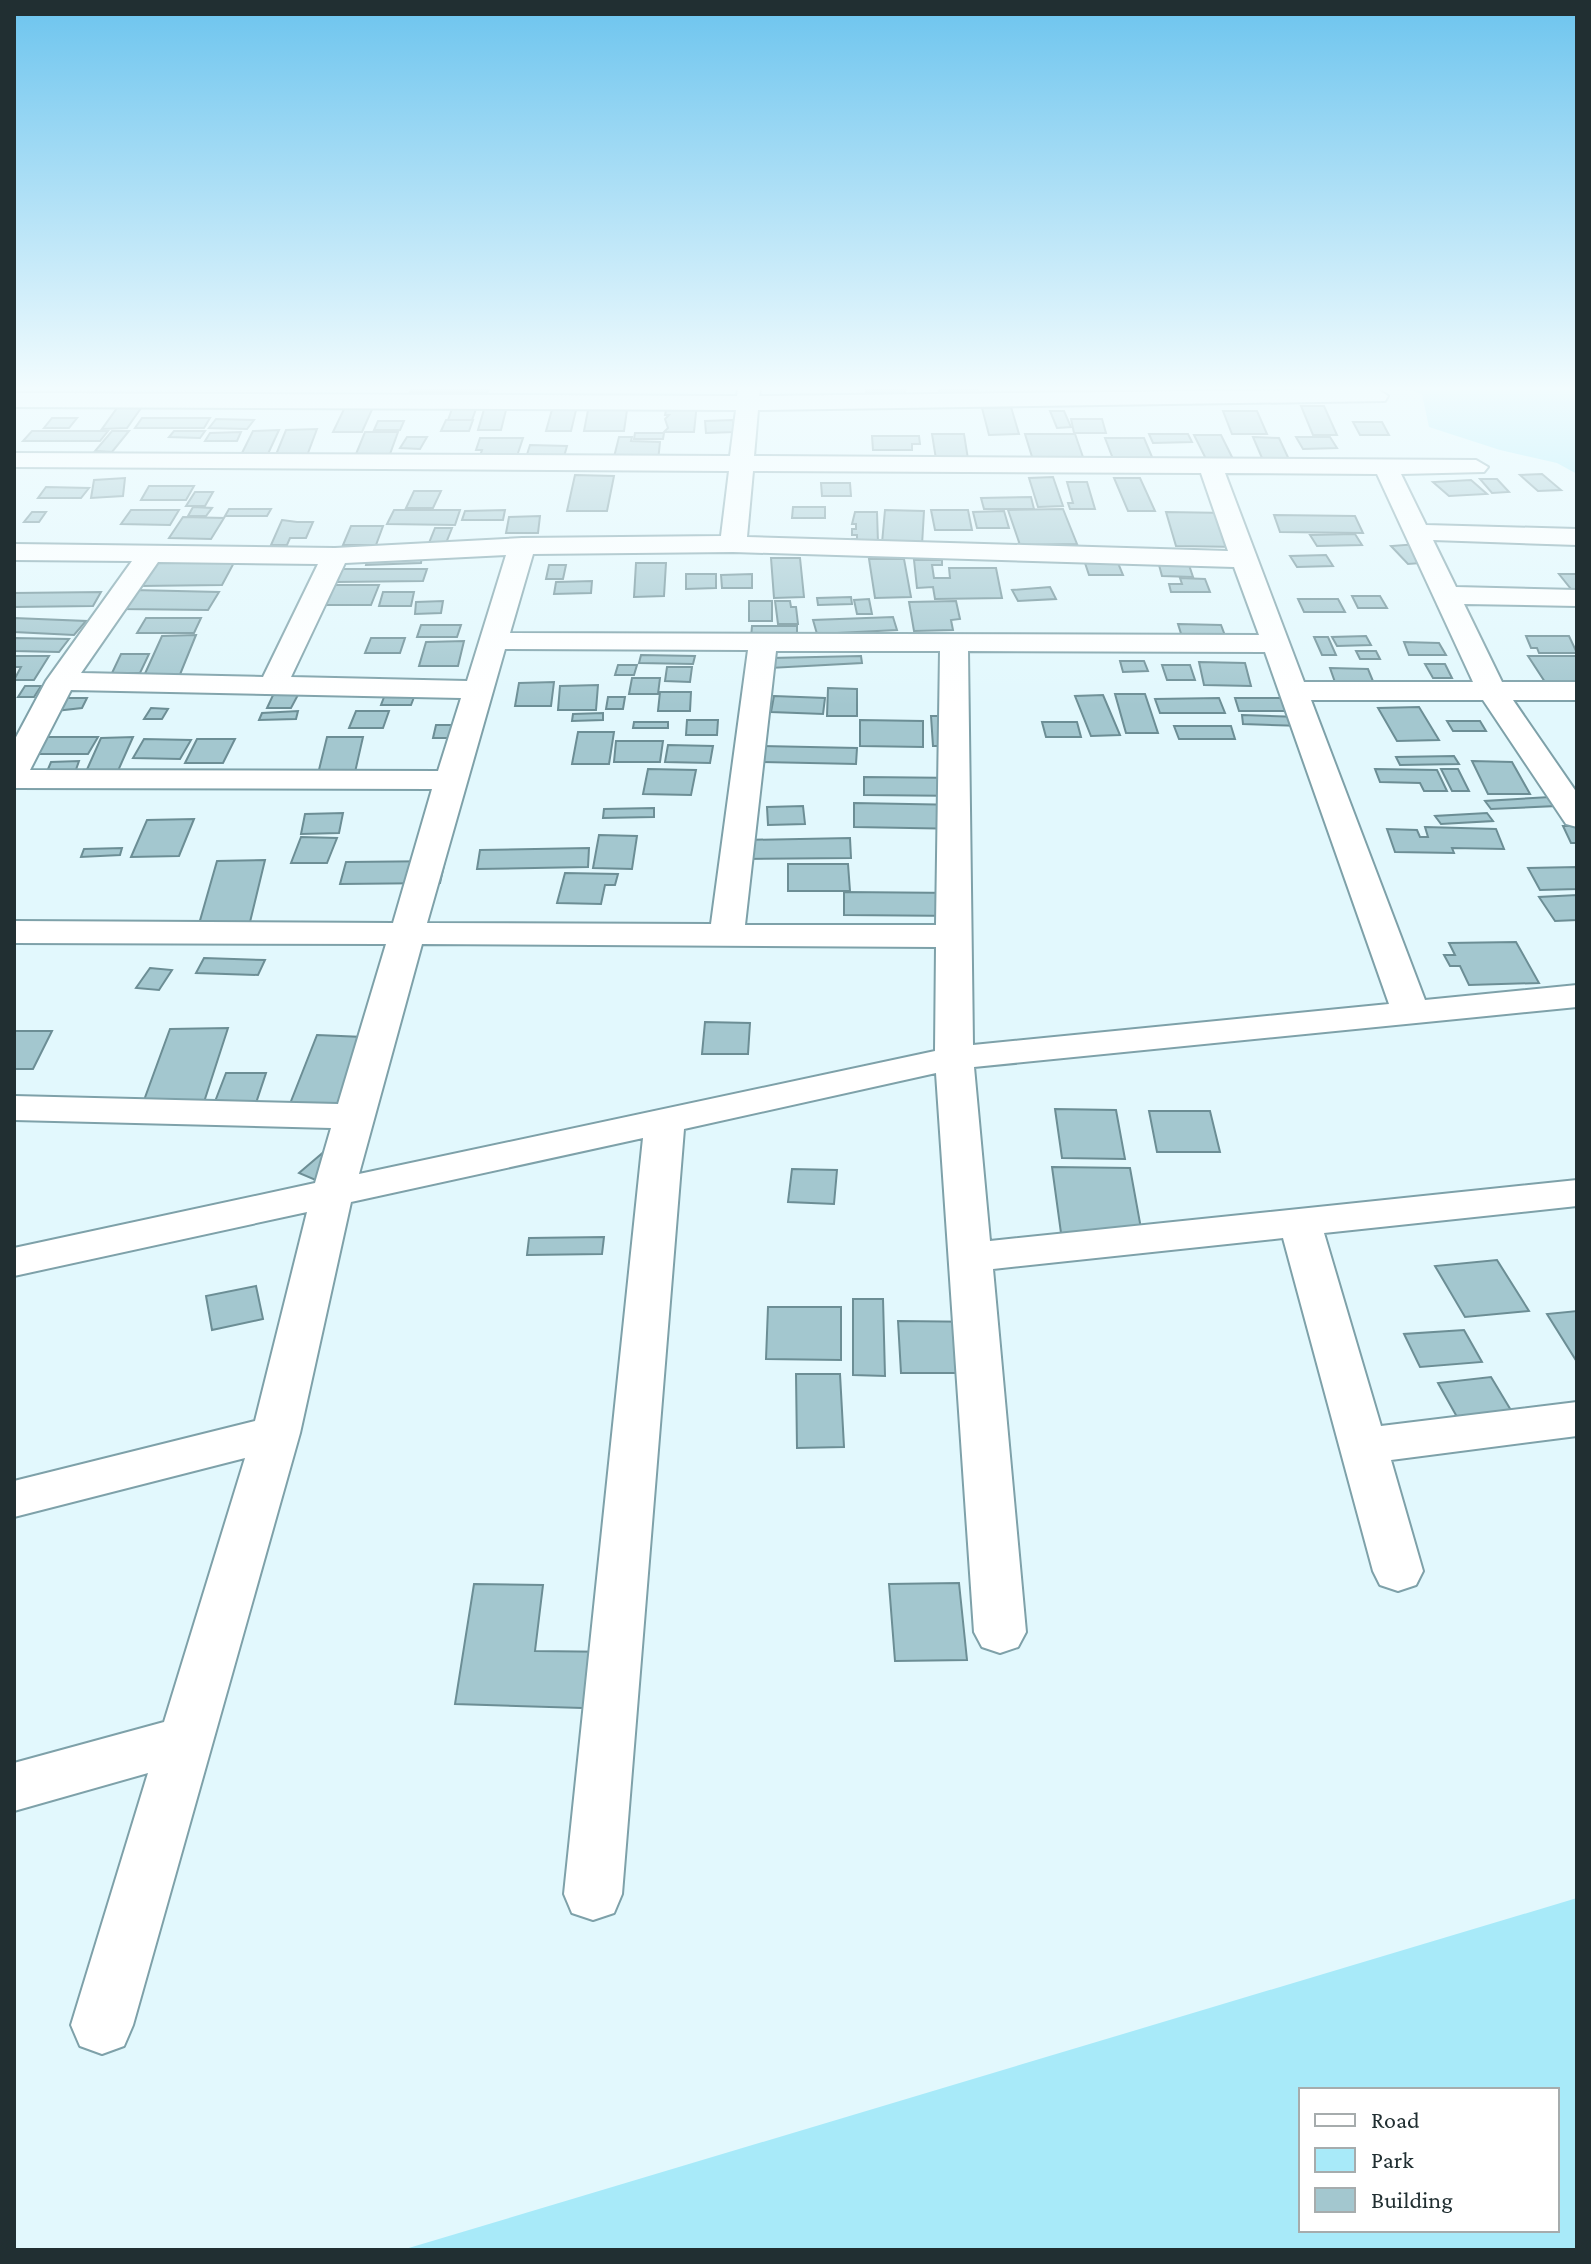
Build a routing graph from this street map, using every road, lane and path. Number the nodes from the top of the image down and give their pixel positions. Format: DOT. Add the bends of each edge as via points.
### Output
graph roads {
  1 [pos="738,495"];
  2 [pos="1221,495"];
  3 [pos="1399,495"];
  4 [pos="1417,532"];
  5 [pos="1577,537"];
  6 [pos="733,544"];
  7 [pos="522,546"];
  8 [pos="14,552"];
  9 [pos="150,554"];
  10 [pos="335,556"];
  11 [pos="1244,559"];
  12 [pos="1446,595"];
  13 [pos="1577,598"];
  14 [pos="494,641"];
  15 [pos="763,642"];
  16 [pos="954,642"];
  17 [pos="1275,644"];
  18 [pos="61,681"];
  19 [pos="274,683"];
  20 [pos="480,690"];
  21 [pos="1292,691"];
  22 [pos="1492,691"];
  23 [pos="1577,691"];
  24 [pos="14,770"];
  25 [pos="14,779"];
  26 [pos="451,780"];
  27 [pos="1577,817"];
  28 [pos="14,932"];
  29 [pos="408,933"];
  30 [pos="726,935"];
  31 [pos="954,936"];
  32 [pos="1577,996"];
  33 [pos="1412,1015"];
  34 [pos="954,1058"];
  35 [pos="14,1108"];
  36 [pos="355,1117"];
  37 [pos="665,1121"];
  38 [pos="333,1192"];
  39 [pos="1577,1193"];
  40 [pos="1300,1222"];
  41 [pos="970,1257"];
  42 [pos="14,1262"];
  43 [pos="1577,1419"];
  44 [pos="276,1433"];
  45 [pos="1364,1446"];
  46 [pos="14,1499"];
  47 [pos="1398,1571"];
  48 [pos="1000,1632"];
  49 [pos="186,1739"];
  50 [pos="14,1787"];
  51 [pos="593,1894"];
  52 [pos="102,2025"];
  1 -- 6 [label="street"];
  2 -- 11 [label="street"];
  3 -- 4 [label="street"];
  4 -- 5 [label="street"];
  4 -- 12 [label="street"];
  6 -- 7 [label="street"];
  6 -- 11 [label="street"];
  7 -- 10 [label="street"];
  7 -- 14 [label="street"];
  8 -- 9 [label="street"];
  9 -- 10 [label="street"];
  9 -- 18 [label="street"];
  10 -- 19 [label="street"];
  11 -- 17 [label="street"];
  12 -- 13 [label="street"];
  12 -- 22 [label="street"];
  14 -- 15 [label="street"];
  14 -- 20 [label="street"];
  15 -- 16 [label="street"];
  15 -- 30 [label="street"];
  16 -- 17 [label="street"];
  16 -- 31 [label="street"];
  17 -- 21 [label="street"];
  18 -- 19 [label="street"];
  18 -- 24 [label="street"];
  19 -- 20 [label="street"];
  20 -- 26 [label="street"];
  21 -- 22 [label="street"];
  21 -- 33 [label="street"];
  22 -- 23 [label="street"];
  22 -- 27 [label="street"];
  25 -- 26 [label="street"];
  26 -- 29 [label="street"];
  28 -- 29 [label="street"];
  29 -- 30 [label="street"];
  29 -- 36 [label="street"];
  30 -- 31 [label="street"];
  31 -- 34 [label="street"];
  32 -- 33 [label="street"];
  33 -- 34 [label="street"];
  34 -- 37 [label="street"];
  34 -- 41 [label="street"];
  35 -- 36 [label="street"];
  36 -- 38 [label="street"];
  37 -- 38 [label="street"];
  37 -- 51 [label="street"];
  38 -- 42 [label="street"];
  38 -- 44 [label="street"];
  39 -- 40 [label="street"];
  40 -- 41 [label="street"];
  40 -- 45 [label="street"];
  41 -- 48 [label="street"];
  43 -- 45 [label="street"];
  44 -- 46 [label="street"];
  44 -- 49 [label="street"];
  45 -- 47 [label="street"];
  49 -- 50 [label="street"];
  49 -- 52 [label="street"];
}
